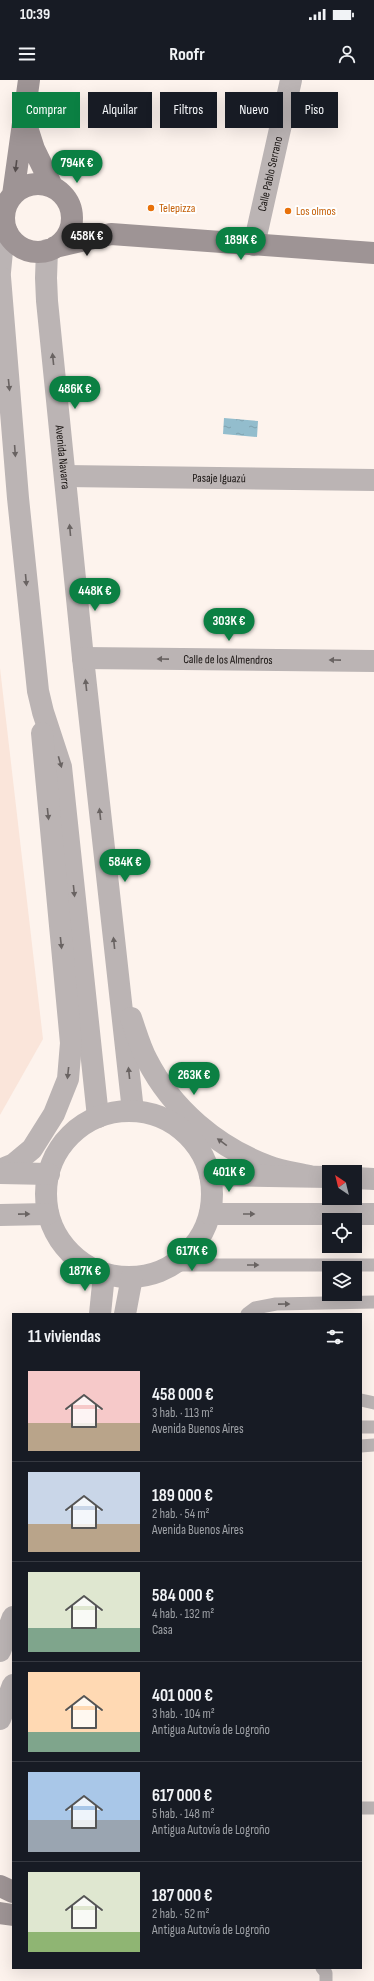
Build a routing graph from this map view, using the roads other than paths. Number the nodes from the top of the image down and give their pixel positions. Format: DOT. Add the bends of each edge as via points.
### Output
graph roads {
  1 [pos="29,80"];
  2 [pos="290,80"];
  3 [pos="27,92"];
  4 [pos="21,128"];
  5 [pos="27,128"];
  6 [pos="52,186"];
  7 [pos="13,196"];
  8 [pos="71,209"];
  9 [pos="7,232"];
  10 [pos="111,234"];
  11 [pos="254,245"];
  12 [pos="51,249"];
  13 [pos="374,253"];
  14 [pos="0,272"];
  15 [pos="0,276"];
  16 [pos="65,476"];
  17 [pos="374,480"];
  18 [pos="83,658"];
  19 [pos="374,661"];
  20 [pos="38,691"];
  21 [pos="118,978"];
  22 [pos="133,1111"];
  23 [pos="98,1117"];
  24 [pos="0,1171"];
  25 [pos="49,1174"];
  26 [pos="210,1175"];
  27 [pos="319,1177"];
  28 [pos="362,1178"];
  29 [pos="374,1179"];
  30 [pos="48,1214"];
  31 [pos="210,1214"];
  32 [pos="374,1214"];
  33 [pos="0,1215"];
  34 [pos="172,1265"];
  35 [pos="374,1265"];
  36 [pos="104,1274"];
  37 [pos="132,1277"];
  38 [pos="374,1302"];
  39 [pos="100,1313"];
  40 [pos="125,1313"];
  41 [pos="248,1313"];
  42 [pos="362,1400"];
  43 [pos="374,1403"];
  44 [pos="362,1427"];
  45 [pos="374,1427"];
  46 [pos="374,1445"];
  47 [pos="362,1446"];
  48 [pos="12,1620"];
  49 [pos="0,1650"];
  50 [pos="12,1688"];
  51 [pos="0,1719"];
  52 [pos="362,1808"];
  53 [pos="374,1808"];
  54 [pos="0,1886"];
  55 [pos="12,1892"];
  56 [pos="0,1913"];
  57 [pos="12,1915"];
  58 [pos="323,1969"];
  59 [pos="326,1981"];
  1 -- 3 [label="street"];
  2 -- 11 [label="street, Calle Pablo Serrano"];
  4 -- 7 [label="street, one-way"];
  5 -- 6 [label="street" via="34,149"];
  6 -- 7 [label="street" via="26,186"];
  6 -- 8 [label="street" via="64,195"];
  7 -- 9 [label="street" via="8,202 4,217"];
  8 -- 10 [label="street"];
  8 -- 12 [label="street" via="71,227 62,242"];
  9 -- 12 [label="street" via="11,239 24,249 40,252"];
  9 -- 14 [label="street"];
  10 -- 11 [label="street"];
  10 -- 12 [label="street"];
  11 -- 13 [label="street"];
  16 -- 12 [label="street, Avenida Navarra, one-way" via="47,301 46,278"];
  15 -- 20 [label="street, one-way" via="27,595"];
  16 -- 17 [label="street, Pasaje Iguazú"];
  18 -- 16 [label="street, Avenida Navarra, one-way"];
  19 -- 18 [label="street, Calle de los Almendros, one-way"];
  21 -- 18 [label="street, Avenida Navarra, one-way"];
  20 -- 23 [label="street, one-way" via="61,767"];
  20 -- 24 [label="street, one-way" via="71,1043 68,1079 54,1114 32,1149 14,1164"];
  22 -- 21 [label="street, one-way"];
  27 -- 21 [label="street, one-way" via="269,1166 234,1151 195,1123 167,1092 146,1060"];
  22 -- 23 [label="street" via="120,1111"];
  22 -- 26 [label="street" via="147,1112 177,1126 192,1139 207,1162"];
  23 -- 25 [label="street" via="70,1135 53,1158"];
  24 -- 25 [label="street"];
  25 -- 30 [label="street" via="46,1186"];
  26 -- 27 [label="street"];
  26 -- 31 [label="street" via="213,1188"];
  28 -- 29 [label="street"];
  33 -- 30 [label="street, one-way"];
  30 -- 36 [label="street" via="59,1240 78,1261"];
  31 -- 32 [label="street, one-way"];
  31 -- 34 [label="street" via="199,1239 182,1259"];
  34 -- 35 [label="lane, one-way"];
  34 -- 37 [label="street" via="158,1272"];
  36 -- 37 [label="street"];
  36 -- 39 [label="street"];
  37 -- 40 [label="street"];
  41 -- 38 [label="lane, one-way" via="255,1308 276,1304"];
  42 -- 43 [label="lane"];
  44 -- 45 [label="lane"];
  46 -- 47 [label="lane"];
  48 -- 49 [label="street"];
  50 -- 51 [label="street"];
  52 -- 53 [label="lane"];
  54 -- 55 [label="street"];
  56 -- 57 [label="street"];
  58 -- 59 [label="lane" via="326,1973"];
}
